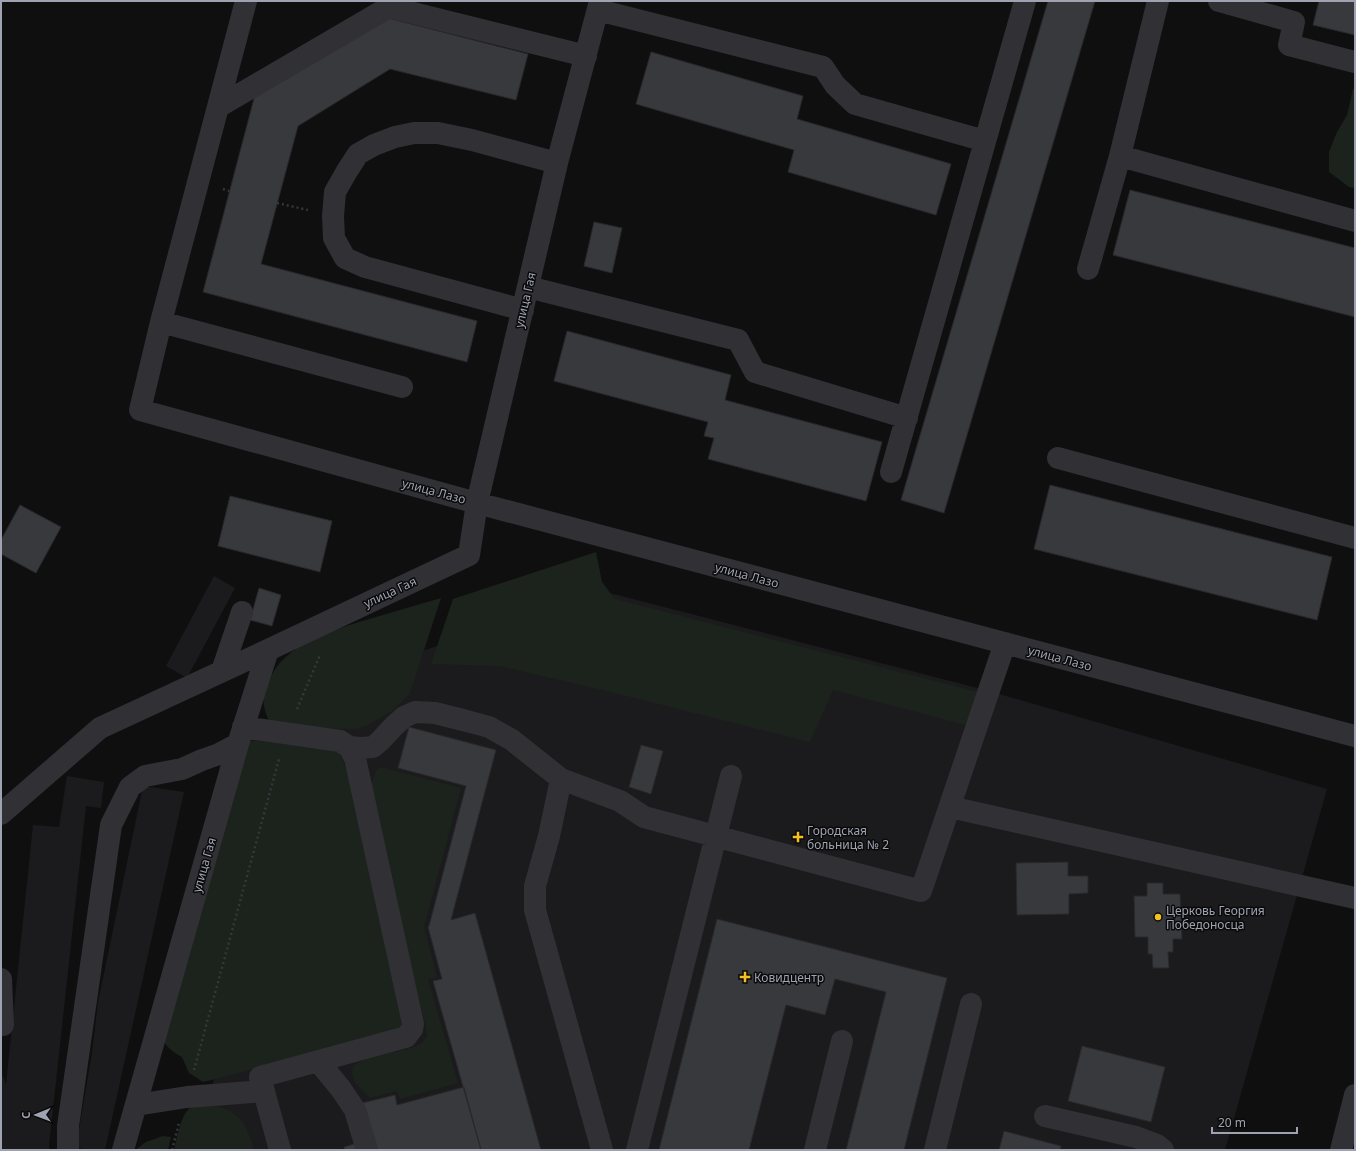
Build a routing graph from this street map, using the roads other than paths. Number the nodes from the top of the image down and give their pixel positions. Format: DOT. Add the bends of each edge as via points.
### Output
graph roads {
  1 [pos="246,1"];
  2 [pos="1024,1"];
  3 [pos="1158,1"];
  4 [pos="1219,1"];
  5 [pos="599,5"];
  6 [pos="586,56"];
  7 [pos="1355,62"];
  8 [pos="218,107"];
  9 [pos="985,141"];
  10 [pos="1120,156"];
  11 [pos="557,163"];
  12 [pos="1355,221"];
  13 [pos="1088,268"];
  14 [pos="528,287"];
  15 [pos="523,310"];
  16 [pos="161,322"];
  17 [pos="402,387"];
  18 [pos="907,418"];
  19 [pos="1058,458"];
  20 [pos="891,472"];
  21 [pos="477,503"];
  22 [pos="1355,538"];
  23 [pos="242,612"];
  24 [pos="1005,643"];
  25 [pos="268,650"];
  26 [pos="222,671"];
  27 [pos="240,736"];
  28 [pos="1355,736"];
  29 [pos="349,747"];
  30 [pos="731,776"];
  31 [pos="561,779"];
  32 [pos="950,807"];
  33 [pos="1,814"];
  34 [pos="716,836"];
  35 [pos="1355,898"];
  36 [pos="1,979"];
  37 [pos="971,1004"];
  38 [pos="3,1025"];
  39 [pos="842,1041"];
  40 [pos="318,1061"];
  41 [pos="264,1091"];
  42 [pos="1355,1095"];
  43 [pos="136,1105"];
  44 [pos="1045,1116"];
  45 [pos="68,1150"];
  46 [pos="124,1150"];
  47 [pos="280,1150"];
  48 [pos="367,1150"];
  49 [pos="602,1150"];
  50 [pos="637,1150"];
  51 [pos="815,1150"];
  52 [pos="936,1150"];
  53 [pos="1163,1150"];
  54 [pos="1341,1150"];
  1 -- 8 [label="street"];
  2 -- 9 [label="street"];
  3 -- 10 [label="street"];
  4 -- 7 [label="street" via="1294,22 1289,45"];
  5 -- 6 [label="street, улица Гая"];
  5 -- 9 [label="street" via="823,67 835,85 855,104"];
  6 -- 8 [label="street" via="389,7"];
  6 -- 11 [label="street, улица Гая"];
  8 -- 16 [label="street"];
  9 -- 18 [label="street"];
  10 -- 12 [label="street"];
  10 -- 13 [label="street"];
  11 -- 14 [label="street, улица Гая"];
  11 -- 15 [label="street" via="472,140 438,133 414,133 395,137 358,154 335,192 334,238 345,258 365,267"];
  14 -- 15 [label="street, улица Гая"];
  14 -- 18 [label="street" via="738,340 755,372"];
  15 -- 21 [label="street, улица Гая"];
  16 -- 17 [label="street"];
  16 -- 21 [label="street, улица Лазо" via="140,410"];
  18 -- 20 [label="street"];
  19 -- 22 [label="street"];
  21 -- 24 [label="street, улица Лазо"];
  21 -- 25 [label="street, улица Гая" via="469,555"];
  23 -- 26 [label="street"];
  24 -- 28 [label="street, улица Лазо"];
  24 -- 32 [label="street"];
  25 -- 26 [label="street"];
  25 -- 27 [label="street, улица Гая"];
  26 -- 33 [label="street" via="100,728"];
  27 -- 29 [label="street" via="286,734 340,741"];
  27 -- 43 [label="street, улица Гая"];
  27 -- 45 [label="street" via="219,754 182,770 145,776 130,786 111,825 68,1126"];
  29 -- 31 [label="street" via="372,747 404,717 415,712 435,713 489,727 512,740"];
  29 -- 40 [label="street" via="355,758 413,1024 406,1037"];
  30 -- 34 [label="street"];
  31 -- 34 [label="street" via="620,801 644,817"];
  31 -- 49 [label="street" via="535,886 535,910"];
  32 -- 34 [label="street" via="921,891"];
  32 -- 35 [label="street"];
  34 -- 50 [label="street"];
  36 -- 38 [label="street"];
  37 -- 52 [label="street"];
  39 -- 51 [label="street"];
  40 -- 41 [label="street" via="260,1077"];
  40 -- 48 [label="street" via="355,1110"];
  41 -- 43 [label="street" via="187,1097"];
  41 -- 47 [label="street"];
  42 -- 54 [label="street"];
  43 -- 46 [label="street, улица Гая"];
  44 -- 53 [label="street" via="1136,1137 1158,1145"];
}
